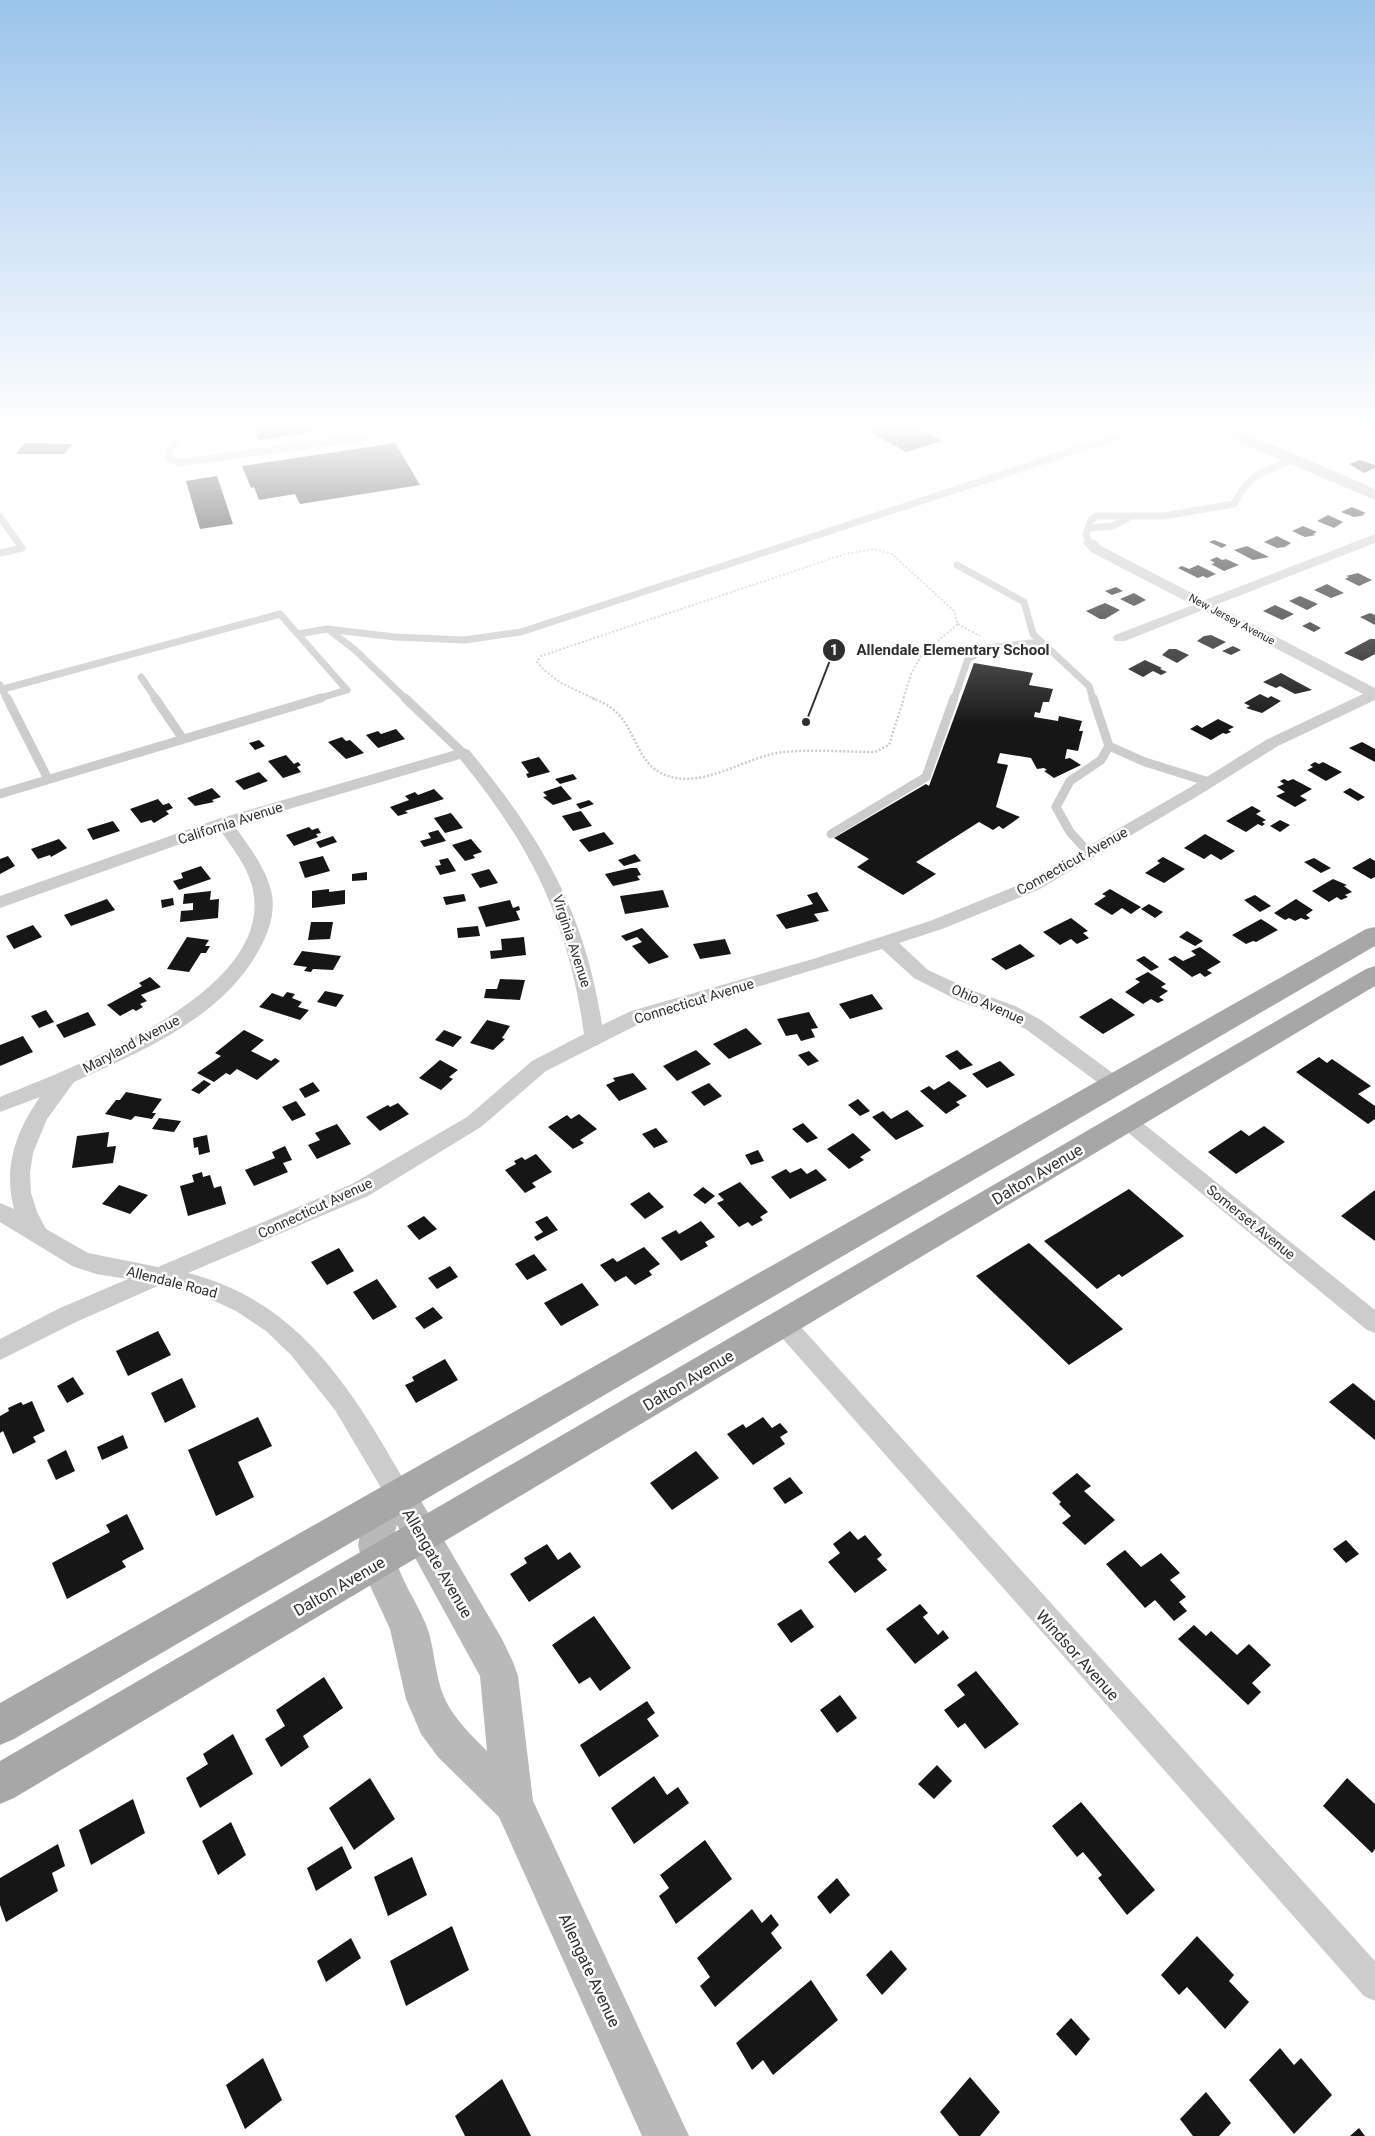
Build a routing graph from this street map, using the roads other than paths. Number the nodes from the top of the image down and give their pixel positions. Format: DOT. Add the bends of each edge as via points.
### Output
graph roads {
  1 [pos="7,527"];
  2 [pos="843,527"];
  3 [pos="1104,527"];
  4 [pos="1088,528"];
  5 [pos="1375,538"];
  6 [pos="1090,543"];
  7 [pos="0,553"];
  8 [pos="957,564"];
  9 [pos="1206,605"];
  10 [pos="327,629"];
  11 [pos="298,634"];
  12 [pos="1120,638"];
  13 [pos="1040,642"];
  14 [pos="141,677"];
  15 [pos="1,687"];
  16 [pos="1375,694"];
  17 [pos="183,739"];
  18 [pos="1109,746"];
  19 [pos="464,753"];
  20 [pos="48,779"];
  21 [pos="1209,782"];
  22 [pos="0,794"];
  23 [pos="224,823"];
  24 [pos="831,834"];
  25 [pos="1089,853"];
  26 [pos="0,902"];
  27 [pos="1375,935"];
  28 [pos="886,942"];
  29 [pos="1375,975"];
  30 [pos="594,1036"];
  31 [pos="84,1069"];
  32 [pos="1115,1085"];
  33 [pos="0,1105"];
  34 [pos="1126,1121"];
  35 [pos="0,1211"];
  36 [pos="37,1233"];
  37 [pos="160,1276"];
  38 [pos="1375,1323"];
  39 [pos="783,1324"];
  40 [pos="0,1350"];
  41 [pos="399,1495"];
  42 [pos="423,1536"];
  43 [pos="378,1563"];
  44 [pos="0,1725"];
  45 [pos="0,1784"];
  46 [pos="513,1803"];
  47 [pos="1375,1984"];
  48 [pos="666,2136"];
  1 -- 7 [label="lane" via="22,548"];
  2 -- 10 [label="lane" via="522,632 492,638 435,640"];
  3 -- 4 [label="lane"];
  4 -- 6 [label="lane" via="1086,535"];
  5 -- 9 [label="street"];
  6 -- 9 [label="street, New Jersey Avenue"];
  8 -- 13 [label="lane" via="1024,602 1033,634"];
  9 -- 12 [label="street"];
  9 -- 16 [label="street, New Jersey Avenue"];
  10 -- 11 [label="lane"];
  10 -- 19 [label="lane" via="355,650"];
  11 -- 15 [label="lane" via="280,614"];
  11 -- 17 [label="lane" via="347,690"];
  13 -- 18 [label="lane" via="1089,686"];
  13 -- 24 [label="lane" via="988,648 968,659 926,777"];
  14 -- 17 [label="lane"];
  15 -- 20 [label="lane"];
  16 -- 21 [label="street, Connecticut Avenue" via="1272,743"];
  17 -- 20 [label="lane"];
  18 -- 21 [label="lane" via="1145,762"];
  18 -- 25 [label="lane" via="1101,760 1070,781 1056,808 1070,832"];
  19 -- 23 [label="street, California Avenue"];
  19 -- 30 [label="street, Virginia Avenue" via="533,844 562,900 588,989"];
  20 -- 22 [label="lane"];
  21 -- 25 [label="street, Connecticut Avenue"];
  23 -- 26 [label="street, California Avenue"];
  23 -- 31 [label="street, Maryland Avenue" via="251,864 261,889 264,908 256,937 242,965 219,990 176,1022"];
  25 -- 28 [label="street, Connecticut Avenue" via="1032,886"];
  27 -- 32 [label="main road"];
  28 -- 30 [label="street, Connecticut Avenue" via="638,1016"];
  28 -- 32 [label="street, Ohio Avenue" via="921,974 1034,1025"];
  29 -- 34 [label="main road, Dalton Avenue"];
  30 -- 37 [label="street, Connecticut Avenue" via="539,1066 474,1122 360,1190"];
  31 -- 33 [label="street, Maryland Avenue"];
  31 -- 36 [label="street, Allendale Road" via="65,1082 47,1101 23,1149 19,1185 21,1202 26,1218"];
  32 -- 41 [label="main road"];
  34 -- 38 [label="street, Somerset Avenue"];
  34 -- 39 [label="main road, Dalton Avenue"];
  35 -- 36 [label="street, Allendale Road"];
  36 -- 37 [label="street, Allendale Road" via="92,1264"];
  37 -- 40 [label="street, Connecticut Avenue" via="68,1315"];
  37 -- 41 [label="street, Allendale Road" via="212,1289 247,1306 281,1329 333,1384"];
  39 -- 42 [label="main road, Dalton Avenue"];
  39 -- 47 [label="street, Windsor Avenue"];
  41 -- 42 [label="street, Allengate Avenue"];
  41 -- 43 [label="street, Allengate Avenue" via="384,1511 378,1526"];
  41 -- 44 [label="main road"];
  42 -- 43 [label="main road, Dalton Avenue"];
  42 -- 46 [label="street, Allengate Avenue" via="489,1652 499,1676"];
  43 -- 45 [label="main road, Dalton Avenue"];
  43 -- 46 [label="street, Allengate Avenue" via="409,1628 425,1697 434,1719 466,1758"];
  46 -- 48 [label="street, Allengate Avenue"];
}
